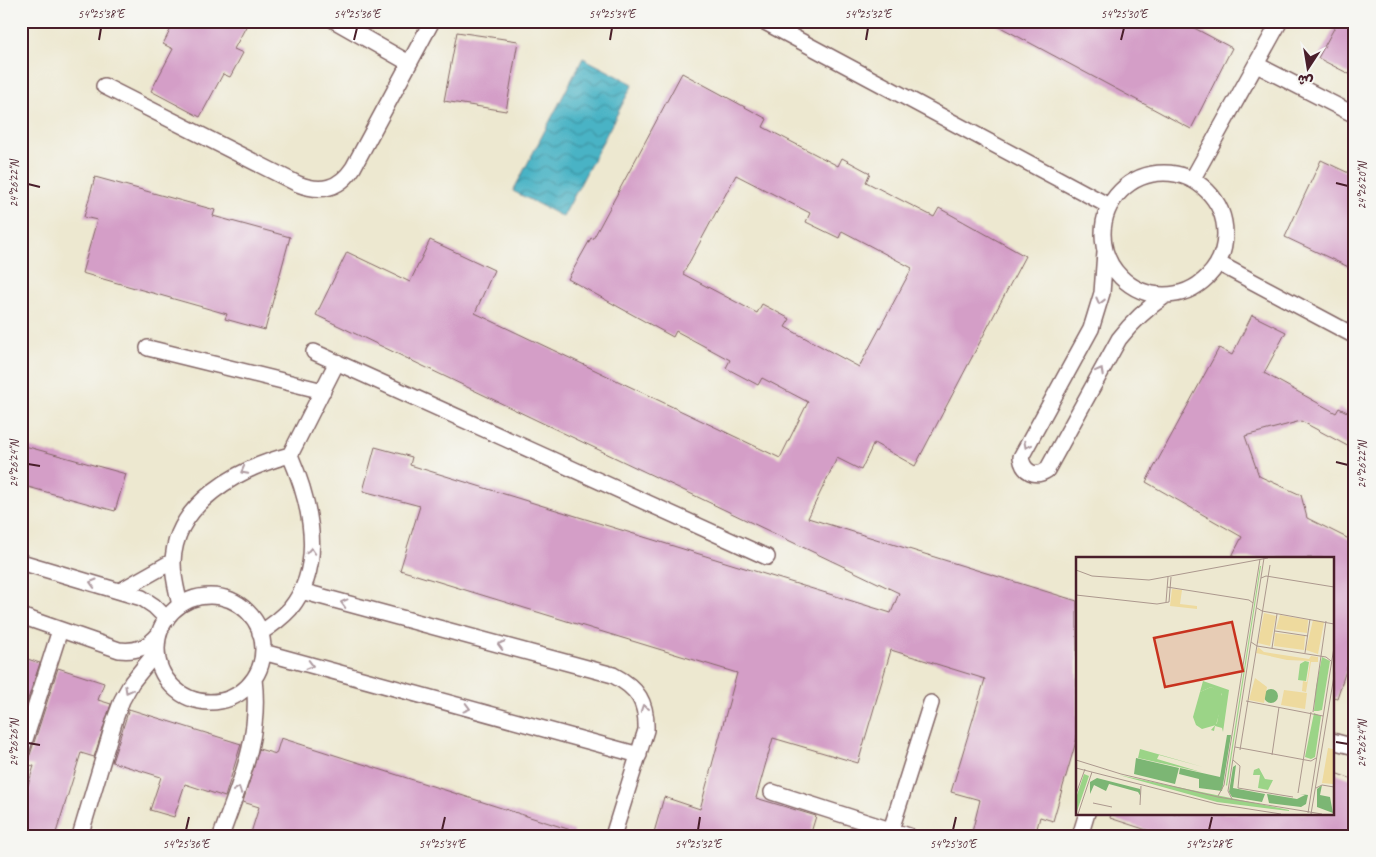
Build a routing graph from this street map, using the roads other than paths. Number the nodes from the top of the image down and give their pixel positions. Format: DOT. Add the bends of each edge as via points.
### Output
graph roads {
  1 [pos="335,21"];
  2 [pos="432,21"];
  3 [pos="763,21"];
  4 [pos="1280,21"];
  5 [pos="409,63"];
  6 [pos="1257,65"];
  7 [pos="104,86"];
  8 [pos="1355,114"];
  9 [pos="1192,180"];
  10 [pos="1109,206"];
  11 [pos="1105,252"];
  12 [pos="1218,263"];
  13 [pos="1166,295"];
  14 [pos="1355,336"];
  15 [pos="148,348"];
  16 [pos="314,352"];
  17 [pos="336,362"];
  18 [pos="323,390"];
  19 [pos="290,456"];
  20 [pos="767,557"];
  21 [pos="173,561"];
  22 [pos="21,562"];
  23 [pos="120,591"];
  24 [pos="301,592"];
  25 [pos="180,605"];
  26 [pos="21,616"];
  27 [pos="166,619"];
  28 [pos="60,630"];
  29 [pos="260,633"];
  30 [pos="159,634"];
  31 [pos="157,651"];
  32 [pos="263,652"];
  33 [pos="254,679"];
  34 [pos="931,703"];
  35 [pos="1334,741"];
  36 [pos="1355,747"];
  37 [pos="21,752"];
  38 [pos="639,755"];
  39 [pos="772,792"];
  40 [pos="1087,814"];
  41 [pos="890,833"];
  42 [pos="80,836"];
  43 [pos="221,836"];
  44 [pos="613,836"];
  45 [pos="909,836"];
  46 [pos="1080,836"];
  1 -- 5 [label="lane"];
  2 -- 5 [label="lane"];
  3 -- 10 [label="lane"];
  4 -- 6 [label="lane"];
  5 -- 7 [label="lane" via="347,177 339,184 319,190 298,184"];
  6 -- 8 [label="lane"];
  6 -- 9 [label="lane"];
  9 -- 10 [label="lane" via="1177,174 1145,176 1118,193"];
  9 -- 12 [label="lane" via="1216,202 1222,216 1224,248"];
  10 -- 11 [label="lane" via="1102,236"];
  11 -- 13 [label="lane" via="1112,267 1135,288 1150,294"];
  11 -- 13 [label="lane, one-way" via="1102,293 1091,329 1021,457 1025,469 1036,474 1047,470 1119,339 1137,317"];
  12 -- 13 [label="lane" via="1197,286 1182,293"];
  12 -- 14 [label="lane"];
  15 -- 18 [label="lane"];
  16 -- 17 [label="lane"];
  17 -- 18 [label="lane"];
  17 -- 20 [label="lane"];
  18 -- 19 [label="lane"];
  19 -- 21 [label="lane, one-way" via="252,467 218,487 187,520"];
  24 -- 19 [label="lane, one-way" via="309,571 311,533 300,478"];
  21 -- 23 [label="lane"];
  21 -- 25 [label="lane" via="174,584"];
  23 -- 22 [label="lane, one-way"];
  23 -- 27 [label="lane" via="142,598"];
  24 -- 29 [label="lane" via="277,622"];
  38 -- 24 [label="lane, one-way" via="646,730 643,703 636,691 613,675"];
  25 -- 27 [label="lane"];
  25 -- 29 [label="lane" via="207,597 234,602 254,620"];
  26 -- 28 [label="lane"];
  27 -- 30 [label="lane"];
  28 -- 30 [label="lane" via="127,651 150,644"];
  28 -- 37 [label="lane"];
  29 -- 32 [label="lane"];
  30 -- 31 [label="lane"];
  31 -- 33 [label="lane" via="160,667 168,681 195,700 212,702 228,699"];
  31 -- 42 [label="lane, one-way" via="122,700"];
  32 -- 33 [label="lane"];
  32 -- 38 [label="lane, one-way"];
  43 -- 33 [label="lane, one-way" via="253,742"];
  34 -- 41 [label="lane"];
  35 -- 36 [label="lane"];
  38 -- 44 [label="lane"];
  39 -- 41 [label="lane"];
  40 -- 46 [label="lane"];
  41 -- 45 [label="lane"];
}
